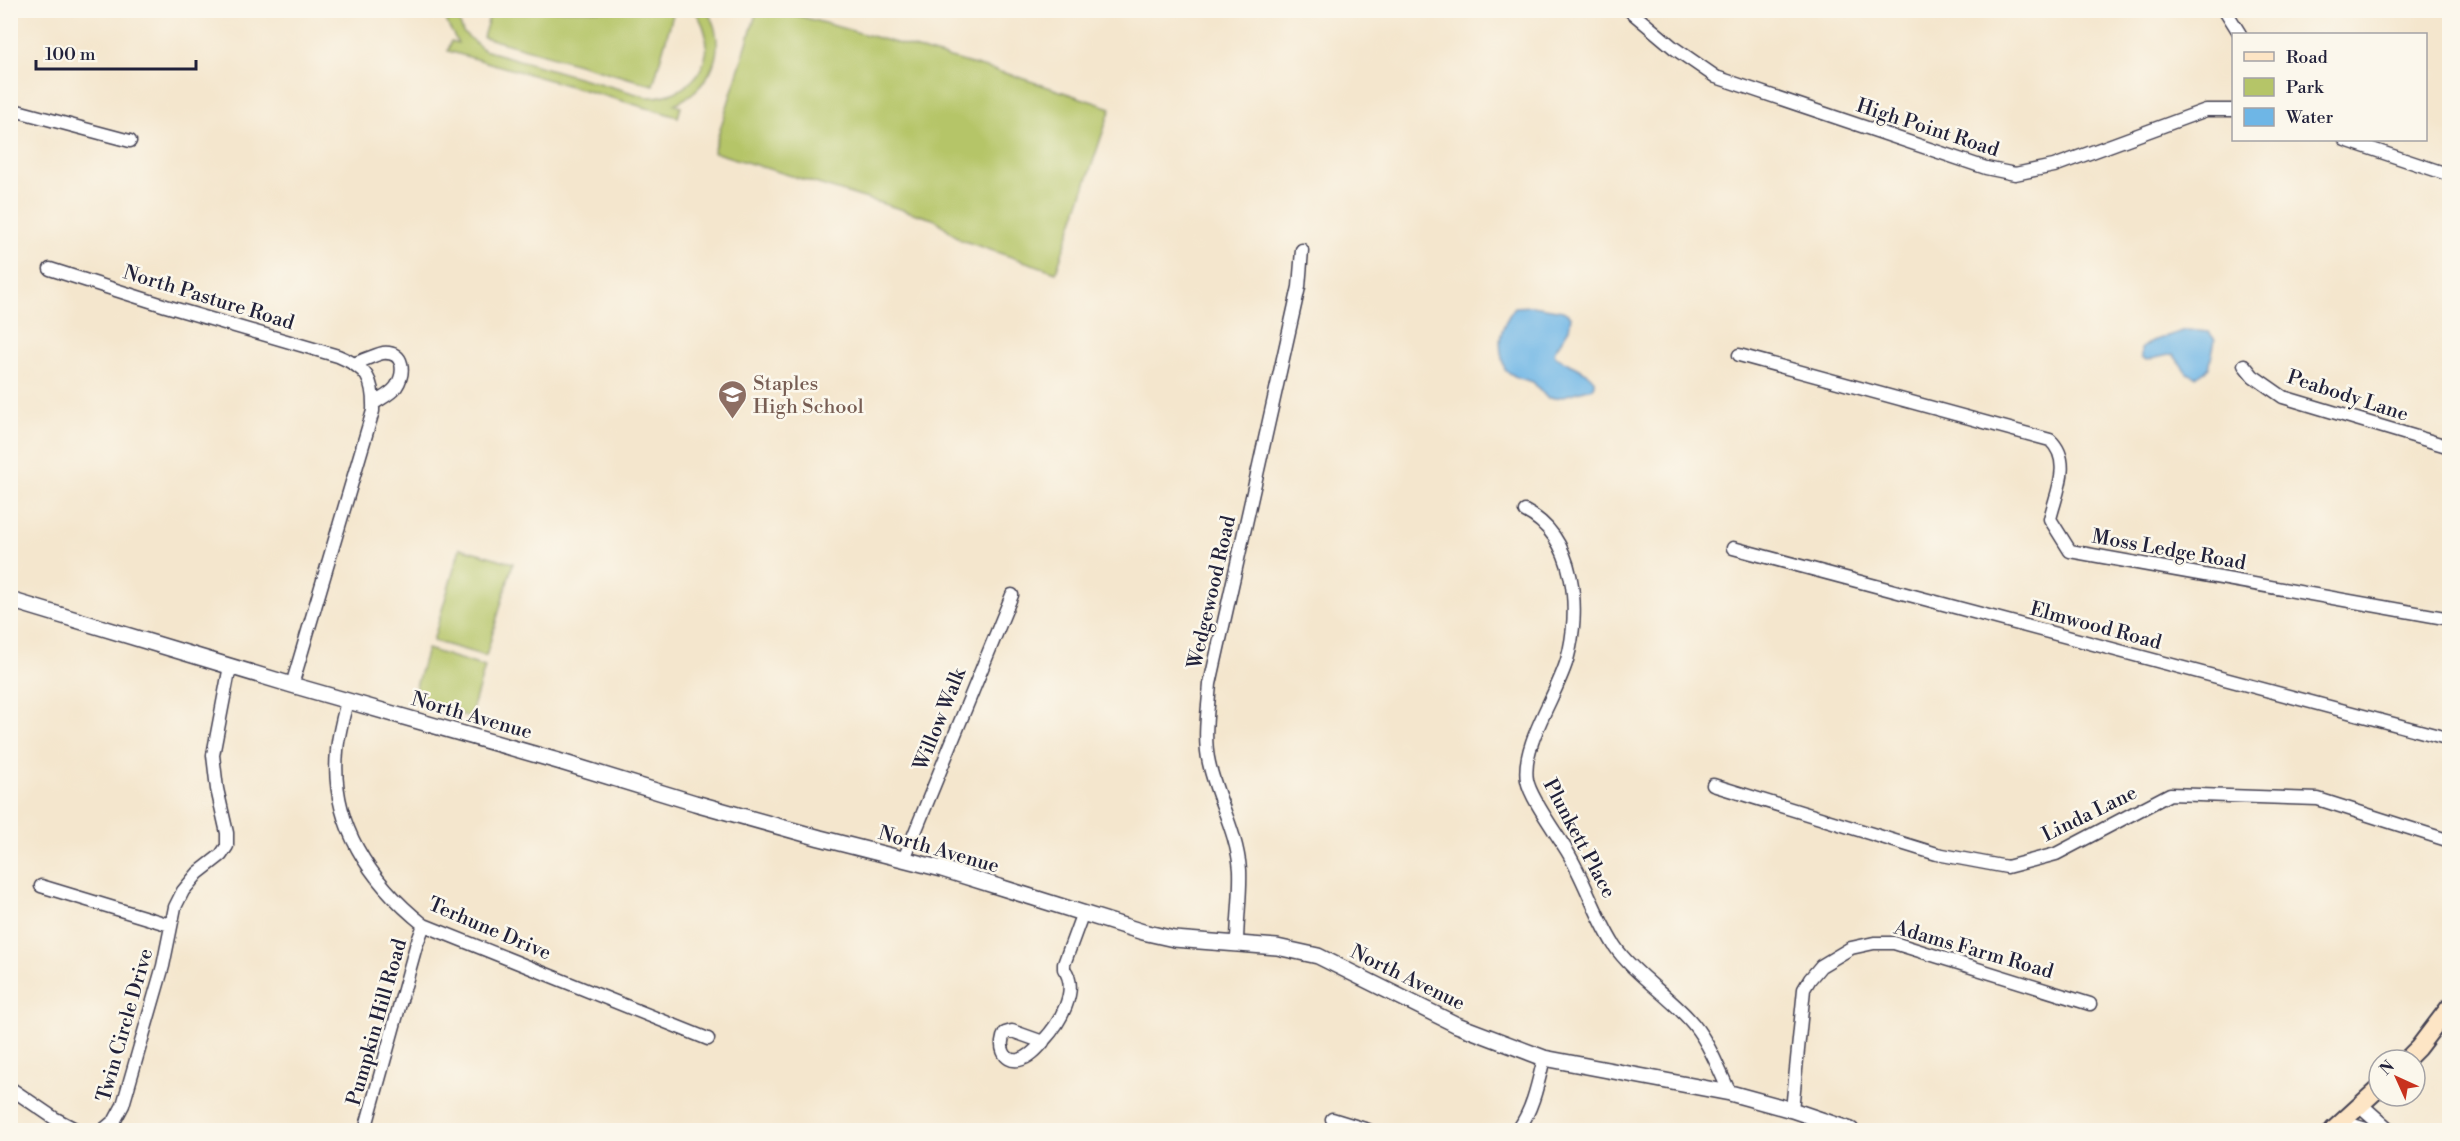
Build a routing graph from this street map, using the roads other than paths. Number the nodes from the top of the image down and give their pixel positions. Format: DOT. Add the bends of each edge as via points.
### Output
graph roads {
  1 [pos="1629,10"];
  2 [pos="2225,10"];
  3 [pos="2239,33"];
  4 [pos="10,109"];
  5 [pos="2232,110"];
  6 [pos="130,141"];
  7 [pos="2349,141"];
  8 [pos="2450,175"];
  9 [pos="1302,250"];
  10 [pos="50,268"];
  11 [pos="1739,355"];
  12 [pos="356,363"];
  13 [pos="2244,365"];
  14 [pos="373,404"];
  15 [pos="2450,447"];
  16 [pos="1525,511"];
  17 [pos="1733,548"];
  18 [pos="1012,595"];
  19 [pos="10,600"];
  20 [pos="2450,619"];
  21 [pos="230,666"];
  22 [pos="292,685"];
  23 [pos="347,701"];
  24 [pos="2450,739"];
  25 [pos="1713,785"];
  26 [pos="2450,841"];
  27 [pos="904,859"];
  28 [pos="41,886"];
  29 [pos="1082,915"];
  30 [pos="170,925"];
  31 [pos="424,925"];
  32 [pos="1237,944"];
  33 [pos="2091,1004"];
  34 [pos="2450,1006"];
  35 [pos="708,1039"];
  36 [pos="1043,1042"];
  37 [pos="2418,1048"];
  38 [pos="1544,1058"];
  39 [pos="10,1088"];
  40 [pos="1730,1094"];
  41 [pos="2367,1100"];
  42 [pos="2361,1106"];
  43 [pos="1792,1110"];
  44 [pos="1332,1119"];
  45 [pos="2337,1127"];
  46 [pos="77,1131"];
  47 [pos="103,1131"];
  48 [pos="365,1131"];
  49 [pos="1368,1131"];
  50 [pos="1518,1131"];
  51 [pos="1851,1131"];
  52 [pos="2364,1131"];
  53 [pos="2388,1131"];
  1 -- 5 [label="street, High Point Road" via="1716,77 1986,168 2015,174 2054,166 2206,110"];
  2 -- 3 [label="street"];
  4 -- 6 [label="street"];
  7 -- 8 [label="street"];
  9 -- 32 [label="street, Wedgewood Road" via="1299,287 1210,684 1206,742 1209,762 1230,823 1240,869"];
  10 -- 12 [label="street, North Pasture Road"];
  11 -- 20 [label="street, Moss Ledge Road" via="2050,440 2060,452 2063,465 2050,519 2070,551"];
  12 -- 14 [label="street" via="369,380"];
  12 -- 14 [label="street" via="386,353 401,360 403,367 395,389"];
  13 -- 15 [label="street, Peabody Lane" via="2283,397"];
  14 -- 22 [label="street"];
  16 -- 40 [label="street, Plunkett Place" via="1548,527 1563,553 1572,575 1573,599 1573,630 1567,660 1527,756 1527,782 1573,861 1615,946 1690,1020 1706,1043"];
  17 -- 24 [label="street, Elmwood Road"];
  18 -- 27 [label="street, Willow Walk"];
  19 -- 21 [label="street, North Avenue"];
  21 -- 22 [label="street, North Avenue"];
  21 -- 30 [label="street, Twin Circle Drive" via="213,755 227,846 183,891"];
  22 -- 23 [label="street, North Avenue"];
  23 -- 27 [label="street, North Avenue"];
  23 -- 31 [label="street, Terhune Drive" via="337,751 337,787 350,834 383,888"];
  25 -- 26 [label="street, Linda Lane" via="1937,854 2007,867 2056,854 2170,794 2318,799"];
  27 -- 29 [label="street, North Avenue"];
  28 -- 30 [label="street"];
  29 -- 32 [label="street, North Avenue" via="1174,939"];
  29 -- 36 [label="street" via="1064,964 1068,997"];
  30 -- 47 [label="street, Twin Circle Drive" via="163,966 123,1105"];
  31 -- 35 [label="street, Terhune Drive"];
  31 -- 48 [label="street, Pumpkin Hill Road"];
  32 -- 38 [label="street, North Avenue" via="1318,956 1457,1024"];
  33 -- 43 [label="street, Adams Farm Road" via="1894,943 1851,948 1821,966 1804,989"];
  34 -- 37 [label="main road"];
  38 -- 40 [label="street, North Avenue"];
  38 -- 50 [label="street" via="1534,1098"];
  39 -- 46 [label="street"];
  40 -- 43 [label="street, North Avenue"];
  41 -- 42 [label="main road"];
  42 -- 45 [label="main road"];
  42 -- 53 [label="street"];
  43 -- 51 [label="street, North Avenue"];
  44 -- 49 [label="street"];
  45 -- 52 [label="street"];
}
